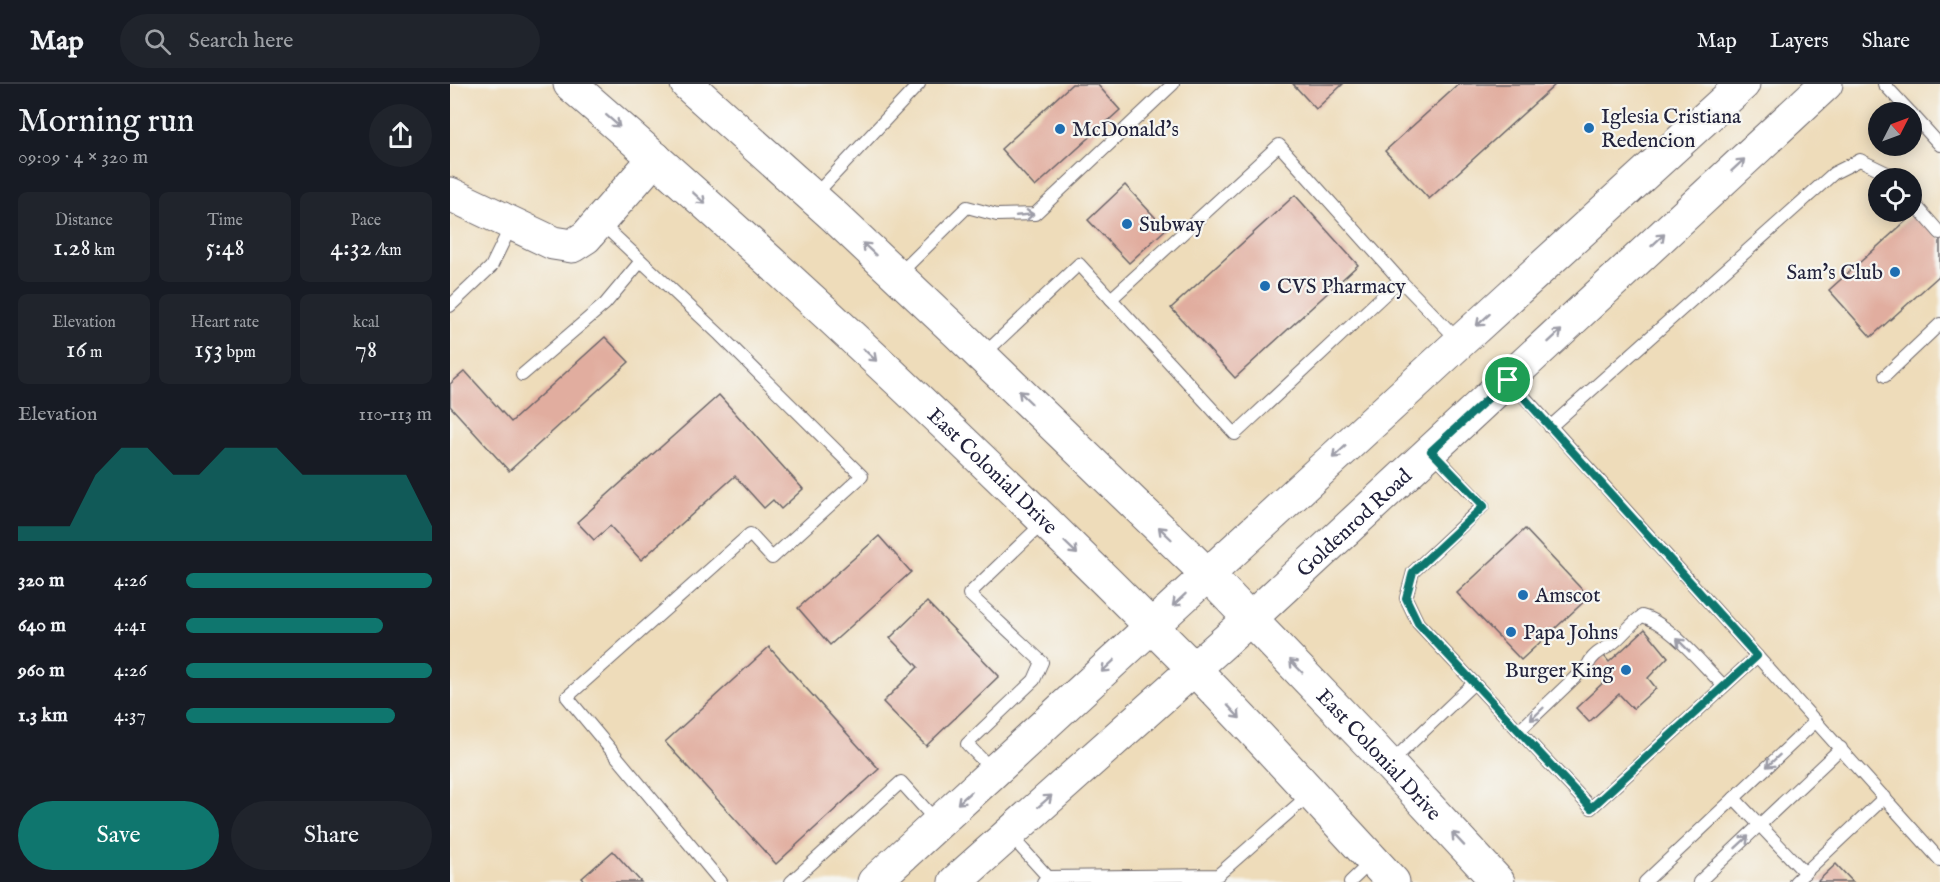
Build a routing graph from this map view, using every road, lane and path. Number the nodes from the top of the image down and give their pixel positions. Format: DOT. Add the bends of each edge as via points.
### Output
graph roads {
  1 [pos="570,84"];
  2 [pos="687,84"];
  3 [pos="919,84"];
  4 [pos="1173,84"];
  5 [pos="1743,84"];
  6 [pos="1826,84"];
  7 [pos="1884,84"];
  8 [pos="1901,102"];
  9 [pos="1922,125"];
  10 [pos="1940,145"];
  11 [pos="656,158"];
  12 [pos="1878,168"];
  13 [pos="450,194"];
  14 [pos="813,197"];
  15 [pos="1922,213"];
  16 [pos="600,222"];
  17 [pos="513,223"];
  18 [pos="1940,233"];
  19 [pos="641,261"];
  20 [pos="897,275"];
  21 [pos="1400,280"];
  22 [pos="1111,299"];
  23 [pos="450,306"];
  24 [pos="1940,324"];
  25 [pos="1460,342"];
  26 [pos="982,356"];
  27 [pos="522,375"];
  28 [pos="1885,376"];
  29 [pos="1508,380"];
  30 [pos="1550,427"];
  31 [pos="1431,451"];
  32 [pos="1044,522"];
  33 [pos="1207,574"];
  34 [pos="1251,618"];
  35 [pos="1151,626"];
  36 [pos="1757,656"];
  37 [pos="1194,669"];
  38 [pos="1474,683"];
  39 [pos="1724,686"];
  40 [pos="1816,721"];
  41 [pos="1519,731"];
  42 [pos="1841,748"];
  43 [pos="1389,764"];
  44 [pos="993,772"];
  45 [pos="1311,793"];
  46 [pos="1885,797"];
  47 [pos="1734,798"];
  48 [pos="938,823"];
  49 [pos="1760,825"];
  50 [pos="1009,833"];
  51 [pos="1940,860"];
  52 [pos="1805,873"];
  53 [pos="1372,875"];
  54 [pos="1046,880"];
  55 [pos="721,882"];
  56 [pos="791,882"];
  57 [pos="874,882"];
  58 [pos="955,882"];
  59 [pos="1498,882"];
  60 [pos="1645,882"];
  61 [pos="1699,882"];
  62 [pos="1795,882"];
  1 -- 11 [label="main road, East Colonial Drive, one-way"];
  2 -- 14 [label="main road, East Colonial Drive"];
  3 -- 14 [label="lane"];
  20 -- 4 [label="lane, one-way" via="968,207 997,215 1035,214"];
  5 -- 25 [label="main road, one-way"];
  29 -- 6 [label="main road, Goldenrod Road, one-way"];
  7 -- 8 [label="lane"];
  9 -- 10 [label="lane"];
  11 -- 16 [label="main road"];
  11 -- 32 [label="main road, East Colonial Drive, one-way"];
  12 -- 30 [label="lane" via="1860,160 1834,173"];
  13 -- 17 [label="main road"];
  20 -- 14 [label="main road, East Colonial Drive, one-way"];
  15 -- 18 [label="lane"];
  16 -- 17 [label="main road" via="572,246 553,243"];
  16 -- 19 [label="lane"];
  17 -- 23 [label="lane" via="491,267"];
  19 -- 27 [label="lane" via="605,304"];
  19 -- 55 [label="lane" via="862,476 772,558 750,534 567,697"];
  20 -- 26 [label="main road, East Colonial Drive"];
  21 -- 22 [label="lane" via="1235,434"];
  21 -- 22 [label="lane" via="1279,145"];
  21 -- 25 [label="lane"];
  22 -- 26 [label="lane" via="1079,264"];
  24 -- 28 [label="lane"];
  25 -- 33 [label="main road, one-way"];
  33 -- 26 [label="main road, East Colonial Drive, one-way"];
  29 -- 30 [label="lane"];
  29 -- 31 [label="main road, Goldenrod Road"];
  30 -- 36 [label="lane"];
  31 -- 34 [label="main road, Goldenrod Road"];
  31 -- 38 [label="lane" via="1484,506 1413,572 1406,598 1418,623"];
  32 -- 35 [label="main road, East Colonial Drive, one-way"];
  32 -- 44 [label="lane" via="969,594 1042,662 1034,680 967,744"];
  33 -- 34 [label="main road, East Colonial Drive"];
  33 -- 35 [label="main road, one-way"];
  34 -- 37 [label="main road, Goldenrod Road"];
  43 -- 34 [label="main road, East Colonial Drive, one-way"];
  35 -- 37 [label="main road, East Colonial Drive"];
  35 -- 44 [label="main road, one-way"];
  36 -- 39 [label="lane"];
  36 -- 40 [label="lane"];
  37 -- 45 [label="main road, East Colonial Drive, one-way"];
  50 -- 37 [label="main road, Goldenrod Road, one-way"];
  38 -- 41 [label="lane"];
  38 -- 43 [label="lane"];
  39 -- 41 [label="lane, one-way" via="1665,627 1642,616 1590,660"];
  39 -- 41 [label="lane" via="1591,808"];
  40 -- 42 [label="lane"];
  40 -- 47 [label="lane, one-way"];
  42 -- 46 [label="lane"];
  42 -- 49 [label="lane"];
  59 -- 43 [label="main road, East Colonial Drive, one-way"];
  44 -- 48 [label="main road, one-way"];
  45 -- 53 [label="main road, East Colonial Drive"];
  45 -- 54 [label="lane" via="1218,875"];
  46 -- 51 [label="lane"];
  46 -- 52 [label="lane"];
  47 -- 49 [label="lane"];
  47 -- 60 [label="lane"];
  48 -- 56 [label="lane" via="900,782"];
  48 -- 57 [label="main road"];
  49 -- 52 [label="lane"];
  61 -- 49 [label="lane, one-way"];
  50 -- 54 [label="lane"];
  50 -- 58 [label="main road, Goldenrod Road"];
  52 -- 62 [label="lane"];
}
